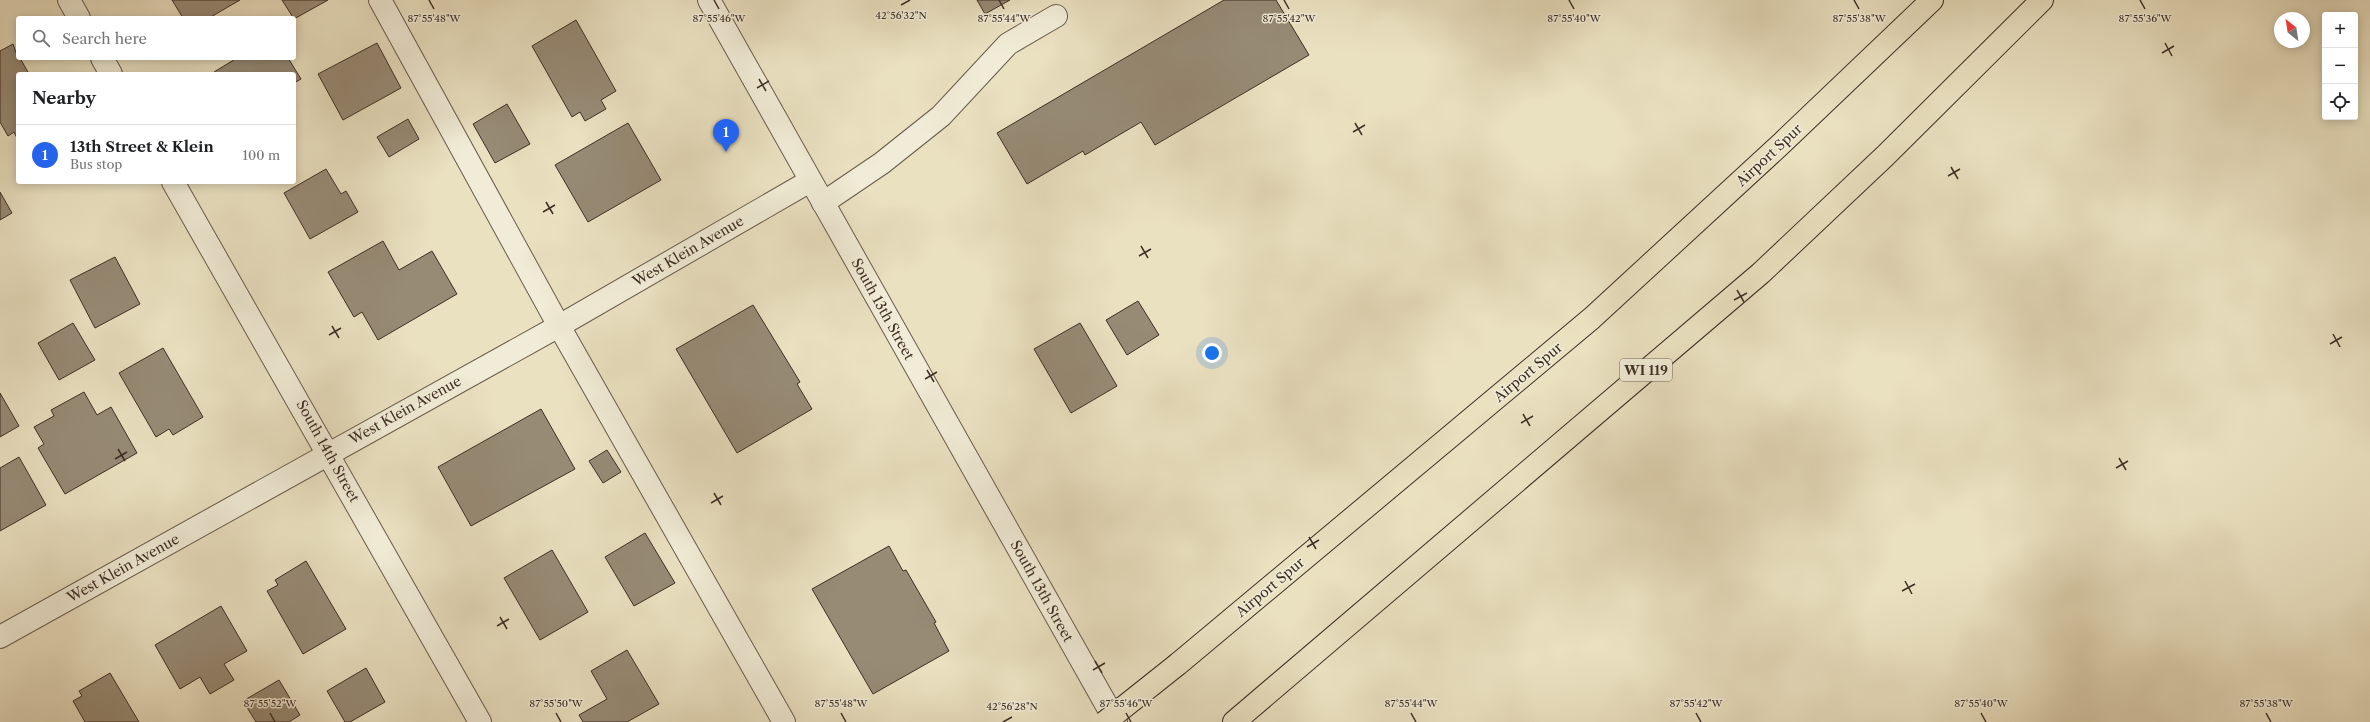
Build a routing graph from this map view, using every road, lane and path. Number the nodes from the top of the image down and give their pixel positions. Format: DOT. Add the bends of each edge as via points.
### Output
graph roads {
  1 [pos="69,0"];
  2 [pos="380,0"];
  3 [pos="709,0"];
  4 [pos="1932,0"];
  5 [pos="2042,0"];
  6 [pos="78,16"];
  7 [pos="1056,16"];
  8 [pos="103,60"];
  9 [pos="110,72"];
  10 [pos="810,181"];
  11 [pos="174,184"];
  12 [pos="822,203"];
  13 [pos="559,326"];
  14 [pos="328,452"];
  15 [pos="0,637"];
  16 [pos="480,722"];
  17 [pos="784,722"];
  18 [pos="1105,722"];
  19 [pos="1116,722"];
  20 [pos="1234,722"];
  1 -- 6 [label="street"];
  2 -- 13 [label="street"];
  3 -- 10 [label="street, South 13th Street"];
  4 -- 18 [label="highway, Airport Spur, bridge" via="1592,318"];
  5 -- 20 [label="highway, WI 119" via="1885,156 1761,273"];
  7 -- 12 [label="street" via="1008,44 941,116 882,164"];
  8 -- 9 [label="street"];
  10 -- 12 [label="street, South 13th Street"];
  10 -- 13 [label="street, West Klein Avenue"];
  11 -- 14 [label="street, South 14th Street"];
  12 -- 19 [label="street, South 13th Street"];
  13 -- 14 [label="street, West Klein Avenue"];
  13 -- 17 [label="street"];
  14 -- 15 [label="street, West Klein Avenue"];
  14 -- 16 [label="street, South 14th Street"];
}
